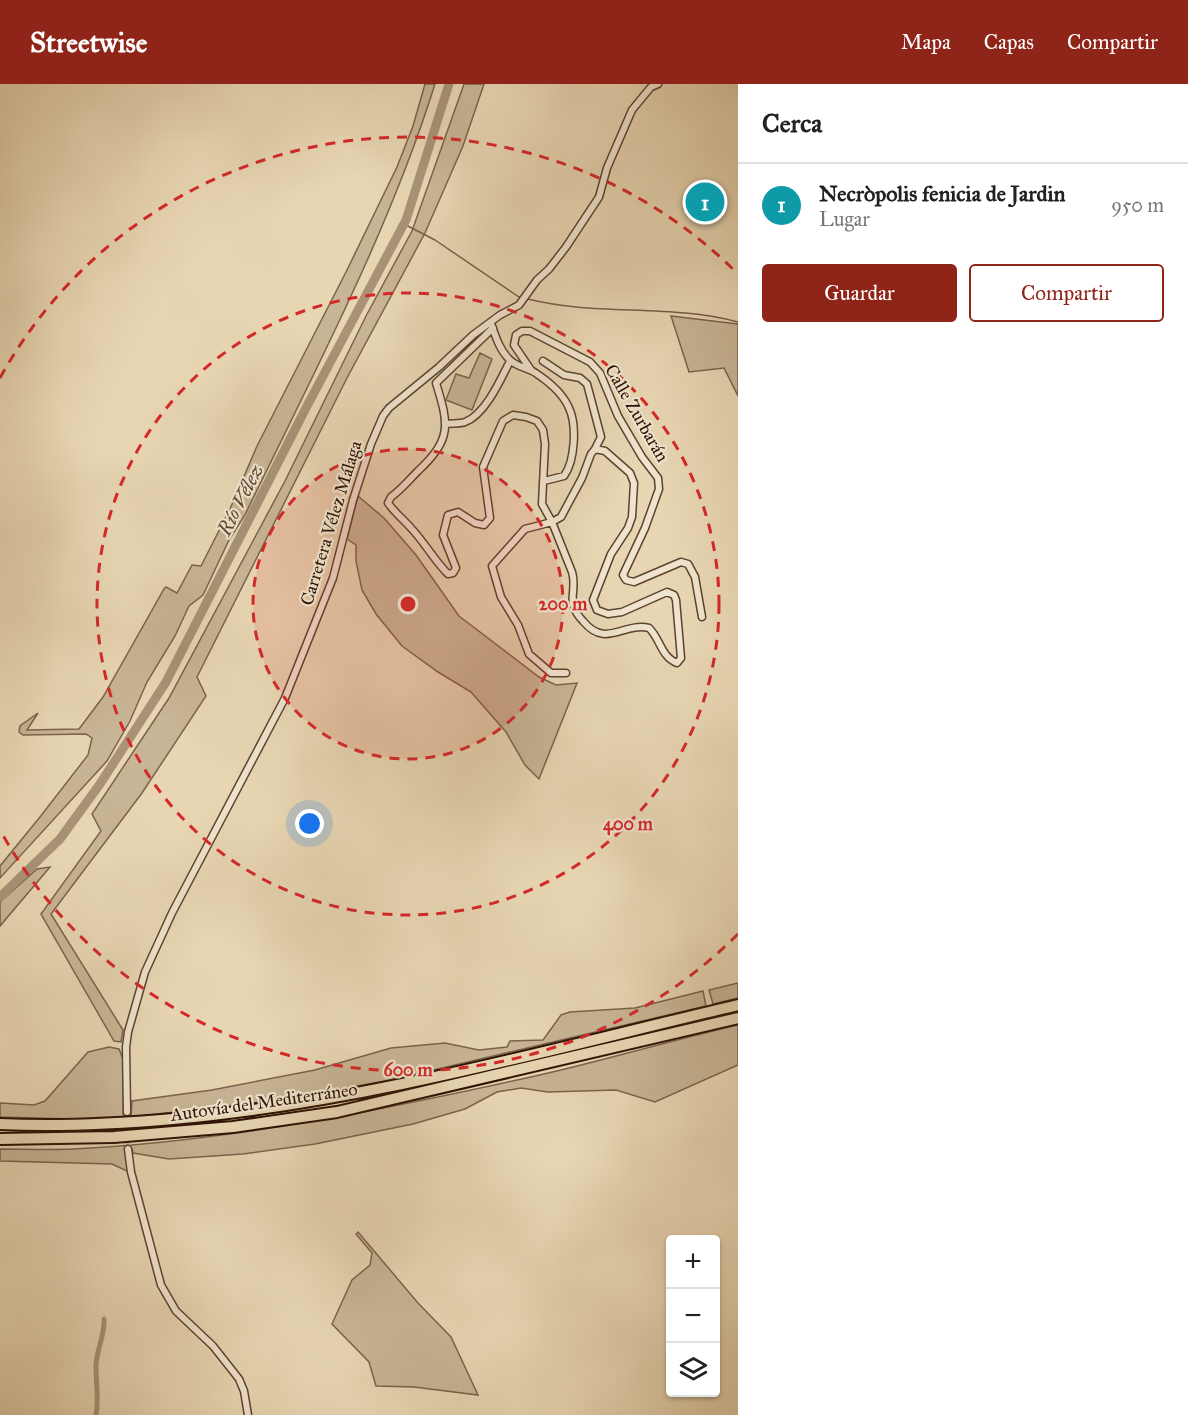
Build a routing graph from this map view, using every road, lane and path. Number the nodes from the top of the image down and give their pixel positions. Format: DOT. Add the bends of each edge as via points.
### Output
graph roads {
  1 [pos="658,84"];
  2 [pos="491,325"];
  3 [pos="510,361"];
  4 [pos="543,361"];
  5 [pos="531,370"];
  6 [pos="446,424"];
  7 [pos="595,449"];
  8 [pos="544,481"];
  9 [pos="552,522"];
  10 [pos="702,617"];
  11 [pos="566,673"];
  12 [pos="738,1005"];
  13 [pos="738,1018"];
  14 [pos="127,1112"];
  15 [pos="0,1124"];
  16 [pos="0,1139"];
  17 [pos="128,1149"];
  18 [pos="248,1415"];
  1 -- 2 [label="street, Carretera Vélez Málaga" via="632,110 599,197 566,247 519,305"];
  2 -- 3 [label="street"];
  2 -- 6 [label="street" via="436,383"];
  2 -- 14 [label="street, Carretera Vélez Málaga" via="389,408 377,426 333,578 285,698 145,972 126,1047"];
  3 -- 5 [label="street, Calle Zurbarán"];
  3 -- 6 [label="street" via="479,413 465,422"];
  4 -- 7 [label="street" via="588,384 601,437"];
  5 -- 8 [label="street, Calle Zurbarán" via="557,391 570,408 574,437 570,468 564,476"];
  5 -- 10 [label="street, Calle Zurbarán" via="514,345 522,330 590,362 600,373 618,416 658,478 659,489 645,528 623,575 634,582 681,562 688,564 695,577"];
  6 -- 8 [label="street" via="441,446 433,458 388,503 448,574 456,568 443,535 448,515 458,512 484,525 490,518 483,467 503,422 513,415 537,421 543,430"];
  7 -- 9 [label="street" via="561,517"];
  7 -- 9 [label="street" via="605,451 630,473 634,483 632,517 611,554 593,600 597,610 609,614 668,592 674,595 681,658 677,663 663,651 649,628 605,635 590,630 572,604 575,580"];
  8 -- 9 [label="street" via="542,504"];
  9 -- 11 [label="street" via="525,530 492,566 501,597 529,654 551,673"];
  12 -- 15 [label="highway, Autovía del Mediterráneo" via="327,1100 142,1122"];
  13 -- 16 [label="highway, Autovía del Mediterráneo" via="337,1112 233,1127 114,1137"];
  17 -- 18 [label="street" via="162,1285 176,1311 213,1346 239,1379"];
}
